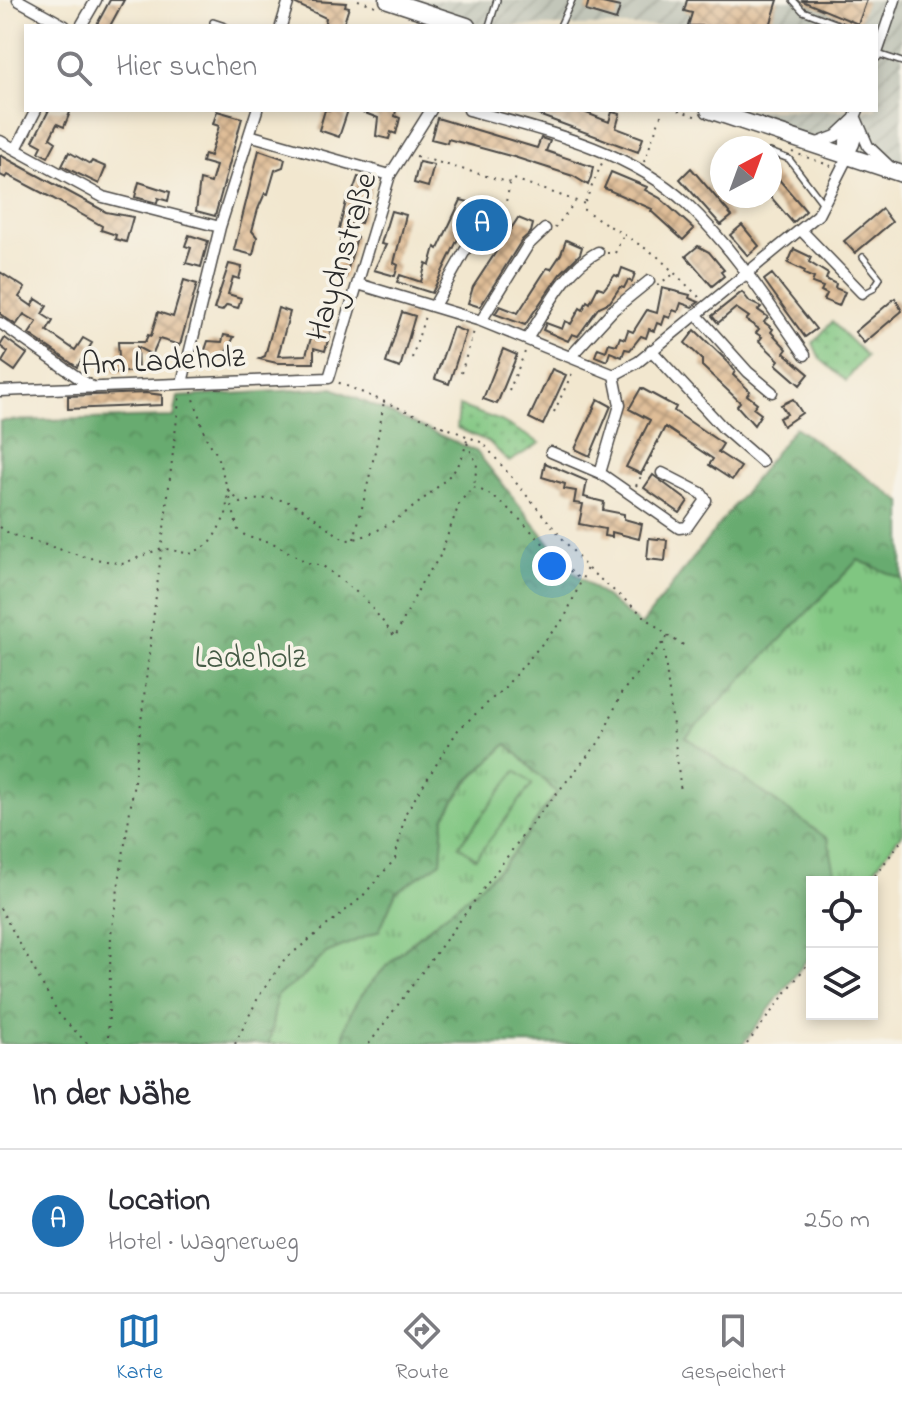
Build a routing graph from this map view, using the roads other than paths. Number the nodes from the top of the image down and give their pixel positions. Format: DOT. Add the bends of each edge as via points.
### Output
graph roads {
  1 [pos="18,0"];
  2 [pos="96,0"];
  3 [pos="289,0"];
  4 [pos="388,0"];
  5 [pos="497,0"];
  6 [pos="572,0"];
  7 [pos="793,0"];
  8 [pos="895,0"];
  9 [pos="213,22"];
  10 [pos="61,24"];
  11 [pos="82,24"];
  12 [pos="219,24"];
  13 [pos="282,24"];
  14 [pos="461,24"];
  15 [pos="490,24"];
  16 [pos="561,24"];
  17 [pos="838,24"];
  18 [pos="879,40"];
  19 [pos="878,56"];
  20 [pos="902,62"];
  21 [pos="35,112"];
  22 [pos="256,112"];
  23 [pos="430,112"];
  24 [pos="475,112"];
  25 [pos="715,112"];
  26 [pos="856,119"];
  27 [pos="249,135"];
  28 [pos="0,141"];
  29 [pos="809,145"];
  30 [pos="16,149"];
  31 [pos="782,156"];
  32 [pos="845,157"];
  33 [pos="899,173"];
  34 [pos="390,175"];
  35 [pos="825,206"];
  36 [pos="485,215"];
  37 [pos="220,227"];
  38 [pos="545,229"];
  39 [pos="801,230"];
  40 [pos="598,252"];
  41 [pos="863,257"];
  42 [pos="748,274"];
  43 [pos="649,281"];
  44 [pos="358,284"];
  45 [pos="862,293"];
  46 [pos="431,305"];
  47 [pos="696,314"];
  48 [pos="480,320"];
  49 [pos="0,323"];
  50 [pos="529,339"];
  51 [pos="651,350"];
  52 [pos="805,355"];
  53 [pos="574,359"];
  54 [pos="614,375"];
  55 [pos="329,378"];
  56 [pos="185,383"];
  57 [pos="95,389"];
  58 [pos="0,391"];
  59 [pos="772,392"];
  60 [pos="551,452"];
  61 [pos="762,462"];
  62 [pos="600,473"];
  63 [pos="662,473"];
  1 -- 10 [label="street"];
  2 -- 11 [label="street"];
  3 -- 13 [label="street"];
  4 -- 14 [label="main road"];
  5 -- 15 [label="lane"];
  6 -- 16 [label="lane"];
  7 -- 17 [label="lane" via="803,11"];
  8 -- 18 [label="street"];
  9 -- 12 [label="lane"];
  19 -- 20 [label="lane"];
  21 -- 30 [label="street"];
  22 -- 27 [label="street"];
  23 -- 34 [label="street, Haydnstraße"];
  24 -- 42 [label="street" via="639,170 687,204"];
  25 -- 29 [label="main road"];
  26 -- 29 [label="street" via="827,141"];
  26 -- 32 [label="street" via="845,141"];
  26 -- 33 [label="street" via="868,146"];
  27 -- 34 [label="street"];
  27 -- 37 [label="street"];
  28 -- 30 [label="street"];
  29 -- 32 [label="main road"];
  30 -- 37 [label="street" via="103,197"];
  31 -- 35 [label="lane"];
  32 -- 33 [label="main road"];
  32 -- 35 [label="street"];
  34 -- 44 [label="street, Haydnstraße"];
  35 -- 39 [label="street"];
  36 -- 46 [label="street"];
  37 -- 56 [label="street"];
  38 -- 48 [label="street" via="528,245"];
  39 -- 42 [label="street"];
  39 -- 45 [label="street"];
  40 -- 50 [label="street" via="564,285"];
  41 -- 45 [label="lane" via="880,279"];
  42 -- 47 [label="street"];
  42 -- 52 [label="street"];
  43 -- 53 [label="street" via="613,310"];
  44 -- 46 [label="street"];
  44 -- 55 [label="street, Haydnstraße"];
  46 -- 48 [label="street"];
  47 -- 51 [label="street"];
  47 -- 59 [label="street"];
  48 -- 50 [label="street"];
  49 -- 57 [label="street"];
  50 -- 53 [label="street"];
  51 -- 54 [label="street"];
  51 -- 61 [label="street"];
  53 -- 54 [label="street"];
  54 -- 62 [label="street" via="620,405"];
  55 -- 56 [label="street, Am Ladeholz"];
  56 -- 57 [label="street, Am Ladeholz"];
  57 -- 58 [label="street, Am Ladeholz"];
  60 -- 62 [label="street"];
  62 -- 63 [label="street" via="679,528 687,527 706,500"];
}
